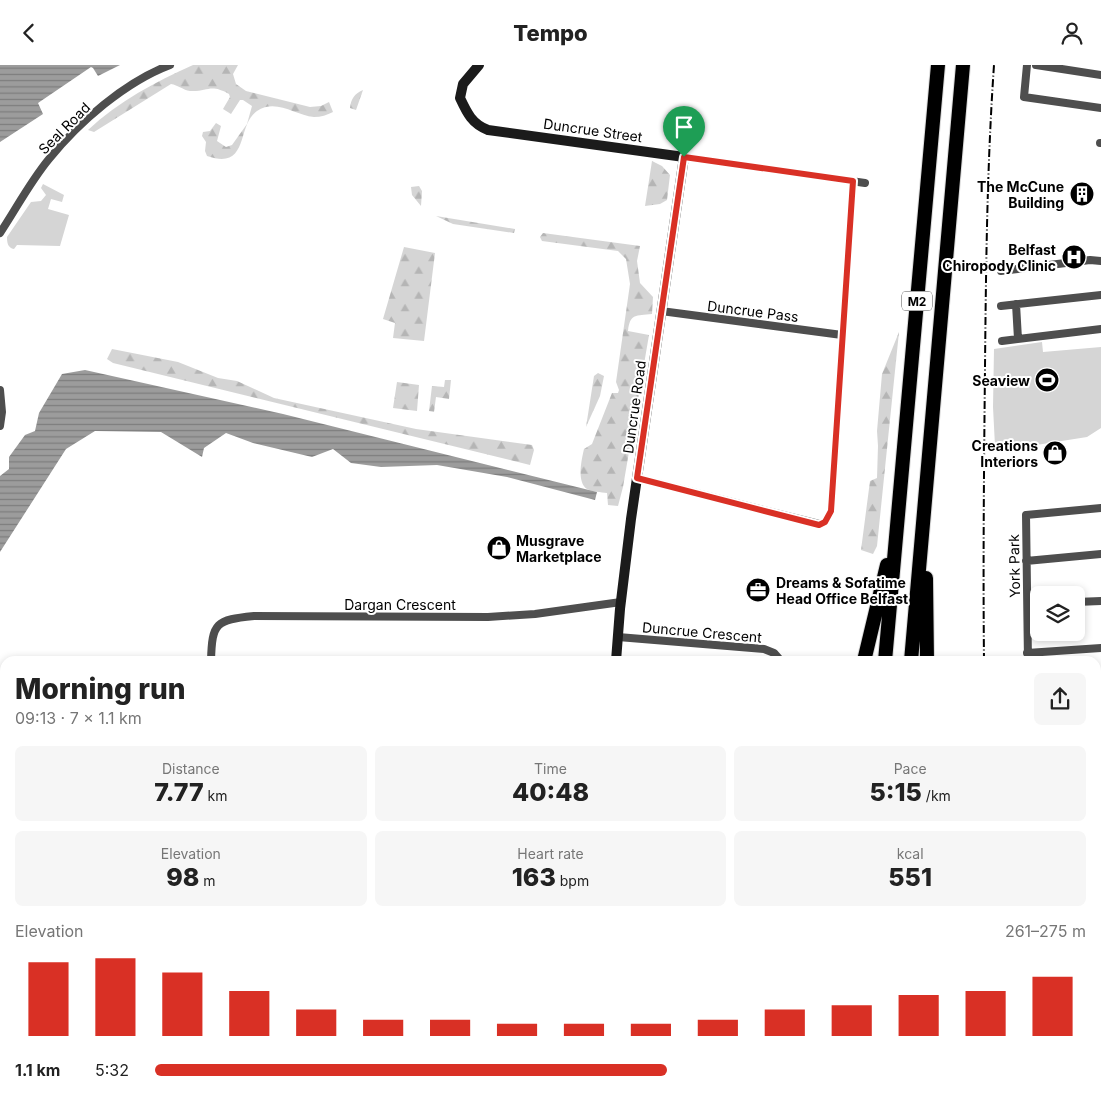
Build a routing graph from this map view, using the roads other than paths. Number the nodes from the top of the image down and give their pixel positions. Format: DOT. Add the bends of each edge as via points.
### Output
graph roads {
  1 [pos="170,65"];
  2 [pos="479,65"];
  3 [pos="938,65"];
  4 [pos="963,65"];
  5 [pos="1027,65"];
  6 [pos="1036,65"];
  7 [pos="1101,75"];
  8 [pos="1101,108"];
  9 [pos="684,157"];
  10 [pos="853,181"];
  11 [pos="865,183"];
  12 [pos="0,233"];
  13 [pos="1101,261"];
  14 [pos="1001,271"];
  15 [pos="1101,295"];
  16 [pos="1016,304"];
  17 [pos="1001,306"];
  18 [pos="661,311"];
  19 [pos="1101,329"];
  20 [pos="842,335"];
  21 [pos="1018,339"];
  22 [pos="1002,341"];
  23 [pos="0,390"];
  24 [pos="0,426"];
  25 [pos="637,478"];
  26 [pos="1101,508"];
  27 [pos="922,527"];
  28 [pos="896,538"];
  29 [pos="1101,554"];
  30 [pos="1026,561"];
  31 [pos="1101,601"];
  32 [pos="621,602"];
  33 [pos="1085,602"];
  34 [pos="1028,606"];
  35 [pos="618,637"];
  36 [pos="1101,648"];
  37 [pos="1028,653"];
  38 [pos="211,656"];
  39 [pos="616,656"];
  40 [pos="777,656"];
  41 [pos="865,656"];
  42 [pos="885,656"];
  43 [pos="911,656"];
  44 [pos="927,656"];
  1 -- 12 [label="street, Seal Road" via="122,92 77,129 49,159"];
  2 -- 9 [label="street, Duncrue Street" via="464,84 460,98 479,126"];
  3 -- 28 [label="highway, M2"];
  4 -- 27 [label="highway, M2"];
  5 -- 8 [label="street" via="1024,97"];
  6 -- 7 [label="street"];
  9 -- 10 [label="street, Duncrue Street"];
  9 -- 18 [label="street, Duncrue Road"];
  10 -- 11 [label="street, Duncrue Street"];
  10 -- 20 [label="street"];
  13 -- 14 [label="street"];
  15 -- 16 [label="street"];
  16 -- 17 [label="street"];
  16 -- 21 [label="street"];
  18 -- 20 [label="street, Duncrue Pass"];
  18 -- 25 [label="street, Duncrue Road"];
  19 -- 21 [label="street"];
  20 -- 25 [label="street" via="831,511 825,522 819,525"];
  21 -- 22 [label="street"];
  23 -- 24 [label="street"];
  25 -- 32 [label="street, Duncrue Road"];
  26 -- 30 [label="street, York Park" via="1026,515"];
  27 -- 43 [label="highway, M2"];
  27 -- 44 [label="highway" via="926,566"];
  28 -- 41 [label="highway" via="884,573"];
  28 -- 42 [label="highway, M2"];
  29 -- 30 [label="street"];
  30 -- 34 [label="street, York Park"];
  31 -- 33 [label="street"];
  32 -- 35 [label="street, Duncrue Road"];
  32 -- 38 [label="street, Dargan Crescent" via="488,617 236,618 223,621 217,627 212,635"];
  34 -- 37 [label="street, York Park"];
  35 -- 39 [label="street, Duncrue Road"];
  35 -- 40 [label="street, Duncrue Crescent" via="764,649"];
  36 -- 37 [label="street"];
}
